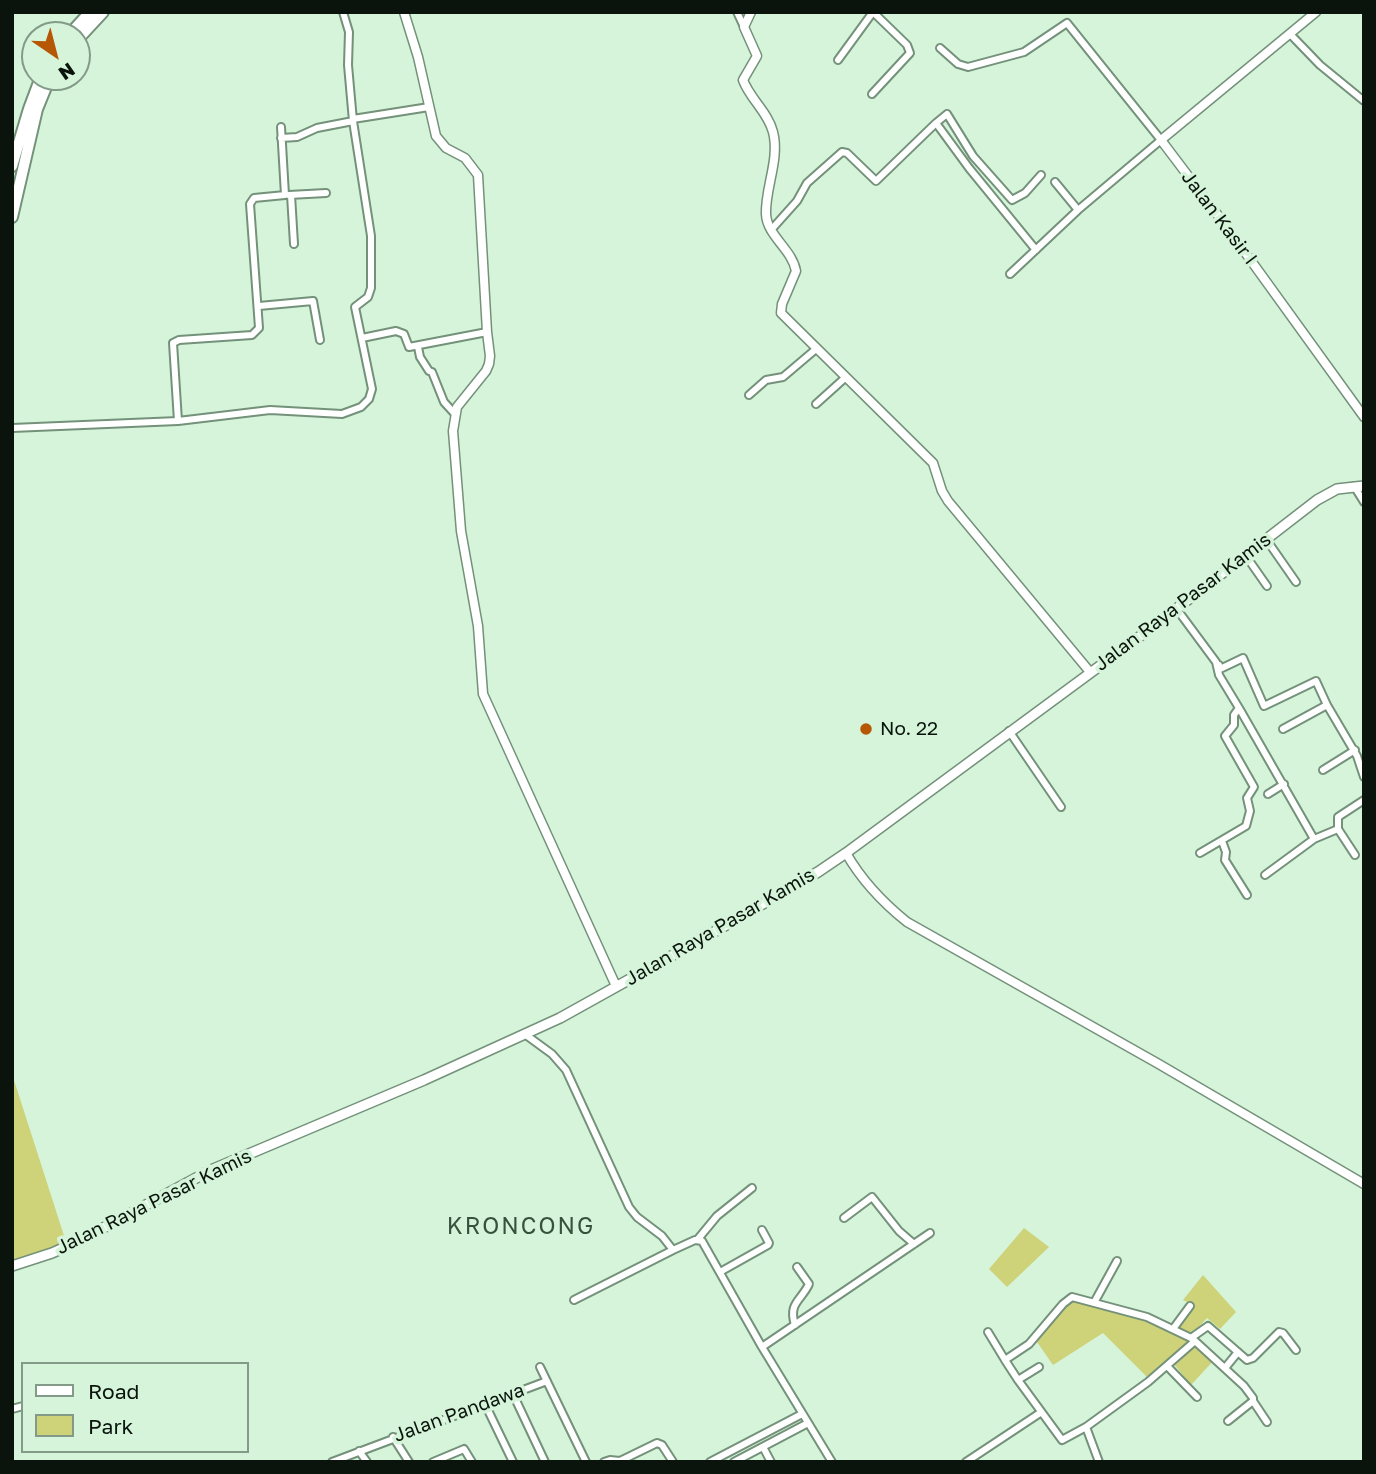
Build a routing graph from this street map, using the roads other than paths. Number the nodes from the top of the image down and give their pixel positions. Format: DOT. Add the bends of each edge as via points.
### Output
graph roads {
  1 [pos="103,12"];
  2 [pos="343,12"];
  3 [pos="404,12"];
  4 [pos="737,12"];
  5 [pos="751,12"];
  6 [pos="873,12"];
  7 [pos="1316,12"];
  8 [pos="91,25"];
  9 [pos="744,27"];
  10 [pos="1291,34"];
  11 [pos="940,48"];
  12 [pos="838,60"];
  13 [pos="36,91"];
  14 [pos="44,91"];
  15 [pos="872,94"];
  16 [pos="1364,101"];
  17 [pos="429,107"];
  18 [pos="353,120"];
  19 [pos="936,122"];
  20 [pos="281,127"];
  21 [pos="281,138"];
  22 [pos="1161,140"];
  23 [pos="16,166"];
  24 [pos="1041,175"];
  25 [pos="1055,182"];
  26 [pos="326,192"];
  27 [pos="288,195"];
  28 [pos="1077,210"];
  29 [pos="13,214"];
  30 [pos="771,230"];
  31 [pos="294,244"];
  32 [pos="1036,250"];
  33 [pos="1010,274"];
  34 [pos="259,306"];
  35 [pos="487,331"];
  36 [pos="362,338"];
  37 [pos="320,340"];
  38 [pos="418,346"];
  39 [pos="816,349"];
  40 [pos="846,377"];
  41 [pos="749,395"];
  42 [pos="816,404"];
  43 [pos="455,414"];
  44 [pos="1364,417"];
  45 [pos="178,421"];
  46 [pos="12,428"];
  47 [pos="1359,486"];
  48 [pos="1364,502"];
  49 [pos="1266,540"];
  50 [pos="1246,556"];
  51 [pos="1296,582"];
  52 [pos="1267,586"];
  53 [pos="1177,607"];
  54 [pos="1090,673"];
  55 [pos="1328,705"];
  56 [pos="1240,708"];
  57 [pos="1283,729"];
  58 [pos="1009,731"];
  59 [pos="1359,753"];
  60 [pos="1323,770"];
  61 [pos="1364,777"];
  62 [pos="1284,784"];
  63 [pos="1268,794"];
  64 [pos="1364,800"];
  65 [pos="1061,807"];
  66 [pos="1338,829"];
  67 [pos="1314,839"];
  68 [pos="1222,841"];
  69 [pos="846,853"];
  70 [pos="1200,853"];
  71 [pos="1355,855"];
  72 [pos="1265,874"];
  73 [pos="1247,895"];
  74 [pos="616,986"];
  75 [pos="526,1035"];
  76 [pos="1364,1184"];
  77 [pos="752,1188"];
  78 [pos="844,1218"];
  79 [pos="762,1230"];
  80 [pos="930,1233"];
  81 [pos="698,1239"];
  82 [pos="914,1244"];
  83 [pos="673,1250"];
  84 [pos="1117,1261"];
  85 [pos="12,1266"];
  86 [pos="797,1267"];
  87 [pos="720,1272"];
  88 [pos="574,1300"];
  89 [pos="1095,1301"];
  90 [pos="1190,1306"];
  91 [pos="795,1325"];
  92 [pos="1173,1329"];
  93 [pos="988,1332"];
  94 [pos="1193,1339"];
  95 [pos="762,1347"];
  96 [pos="1296,1350"];
  97 [pos="1238,1352"];
  98 [pos="1005,1360"];
  99 [pos="1167,1366"];
  100 [pos="540,1367"];
  101 [pos="1039,1367"];
  102 [pos="1225,1368"];
  103 [pos="1018,1380"];
  104 [pos="547,1381"];
  105 [pos="513,1394"];
  106 [pos="1197,1397"];
  107 [pos="1253,1401"];
  108 [pos="485,1404"];
  109 [pos="1040,1413"];
  110 [pos="802,1414"];
  111 [pos="1228,1421"];
  112 [pos="1267,1422"];
  113 [pos="808,1423"];
  114 [pos="1086,1427"];
  115 [pos="393,1437"];
  116 [pos="763,1447"];
  117 [pos="359,1451"];
  118 [pos="332,1462"];
  119 [pos="367,1462"];
  120 [pos="409,1462"];
  121 [pos="434,1462"];
  122 [pos="472,1462"];
  123 [pos="513,1462"];
  124 [pos="545,1462"];
  125 [pos="586,1462"];
  126 [pos="604,1462"];
  127 [pos="673,1462"];
  128 [pos="710,1462"];
  129 [pos="734,1462"];
  130 [pos="771,1462"];
  131 [pos="832,1462"];
  132 [pos="966,1462"];
  133 [pos="1099,1462"];
  1 -- 8 [label="highway"];
  2 -- 18 [label="street" via="349,33"];
  3 -- 17 [label="street"];
  4 -- 9 [label="street"];
  5 -- 9 [label="street"];
  6 -- 12 [label="street"];
  6 -- 15 [label="street" via="910,53"];
  7 -- 10 [label="street"];
  9 -- 30 [label="street" via="757,56 743,80 774,138 766,214"];
  10 -- 16 [label="street"];
  10 -- 22 [label="street"];
  11 -- 22 [label="street, Jalan Kasir I" via="968,67 1024,52 1067,23"];
  13 -- 23 [label="highway"];
  14 -- 23 [label="highway"];
  17 -- 18 [label="street"];
  17 -- 35 [label="street" via="439,141 465,158 478,175"];
  18 -- 21 [label="street"];
  18 -- 36 [label="street" via="371,236 371,288 368,298 355,307"];
  19 -- 24 [label="street" via="947,114 974,156 1012,200"];
  19 -- 30 [label="street" via="876,181 842,152 807,183"];
  19 -- 32 [label="street"];
  20 -- 21 [label="street"];
  21 -- 27 [label="street"];
  22 -- 28 [label="street"];
  22 -- 44 [label="street, Jalan Kasir I"];
  23 -- 29 [label="highway"];
  25 -- 28 [label="street"];
  26 -- 27 [label="street"];
  27 -- 31 [label="street"];
  27 -- 34 [label="street" via="250,202"];
  28 -- 32 [label="street"];
  30 -- 39 [label="street" via="796,271 781,313"];
  32 -- 33 [label="street"];
  34 -- 37 [label="street" via="313,301"];
  34 -- 45 [label="street" via="260,325 254,334 172,344"];
  35 -- 38 [label="street"];
  35 -- 43 [label="street" via="491,356 486,371"];
  36 -- 38 [label="street" via="396,331 404,334 409,347"];
  36 -- 45 [label="street" via="372,389 369,400 354,411 331,415 270,410"];
  38 -- 43 [label="street" via="444,402"];
  39 -- 40 [label="street"];
  39 -- 41 [label="street" via="783,377 766,380"];
  40 -- 42 [label="street"];
  40 -- 54 [label="street" via="933,463 948,501"];
  43 -- 74 [label="street" via="458,504 478,626 483,694"];
  45 -- 46 [label="street"];
  47 -- 48 [label="street"];
  47 -- 49 [label="main road, Jalan Raya Pasar Kamis" via="1323,496"];
  49 -- 50 [label="main road, Jalan Raya Pasar Kamis"];
  49 -- 51 [label="street"];
  50 -- 52 [label="street"];
  50 -- 53 [label="main road, Jalan Raya Pasar Kamis"];
  53 -- 54 [label="main road, Jalan Raya Pasar Kamis"];
  53 -- 55 [label="street" via="1220,669 1242,658 1264,706 1316,681"];
  53 -- 56 [label="street" via="1216,662"];
  54 -- 58 [label="main road, Jalan Raya Pasar Kamis"];
  55 -- 57 [label="street"];
  55 -- 59 [label="street"];
  56 -- 62 [label="street"];
  56 -- 68 [label="street" via="1225,736 1254,787 1247,798 1247,825"];
  58 -- 65 [label="street"];
  58 -- 69 [label="main road, Jalan Raya Pasar Kamis"];
  59 -- 60 [label="street"];
  59 -- 61 [label="street"];
  62 -- 63 [label="street"];
  62 -- 67 [label="street"];
  64 -- 66 [label="street" via="1338,817"];
  66 -- 67 [label="street"];
  66 -- 71 [label="street"];
  67 -- 72 [label="street"];
  68 -- 70 [label="street"];
  68 -- 73 [label="street" via="1225,860"];
  69 -- 74 [label="main road, Jalan Raya Pasar Kamis"];
  69 -- 76 [label="street" via="878,896 907,922"];
  74 -- 75 [label="main road, Jalan Raya Pasar Kamis"];
  75 -- 83 [label="street" via="566,1070 629,1207"];
  75 -- 85 [label="main road, Jalan Raya Pasar Kamis" via="211,1170 79,1241"];
  77 -- 81 [label="street" via="717,1216"];
  78 -- 82 [label="street" via="872,1197"];
  79 -- 87 [label="street" via="769,1244"];
  80 -- 82 [label="street"];
  81 -- 83 [label="street"];
  81 -- 87 [label="street"];
  82 -- 91 [label="street"];
  83 -- 88 [label="street"];
  84 -- 89 [label="street"];
  86 -- 91 [label="street" via="808,1284 792,1311"];
  87 -- 95 [label="street"];
  89 -- 92 [label="street"];
  89 -- 98 [label="street" via="1068,1300 1029,1344"];
  90 -- 92 [label="street"];
  91 -- 95 [label="street"];
  92 -- 94 [label="street"];
  93 -- 98 [label="street"];
  94 -- 97 [label="street" via="1209,1326"];
  94 -- 99 [label="street"];
  94 -- 102 [label="street"];
  95 -- 110 [label="street"];
  96 -- 97 [label="street" via="1279,1332 1251,1360"];
  97 -- 102 [label="street"];
  98 -- 103 [label="street"];
  99 -- 106 [label="street"];
  99 -- 114 [label="street"];
  100 -- 104 [label="street"];
  101 -- 103 [label="street"];
  102 -- 107 [label="street"];
  103 -- 109 [label="street"];
  104 -- 105 [label="street, Jalan Pandawa"];
  104 -- 125 [label="street"];
  105 -- 108 [label="street, Jalan Pandawa"];
  105 -- 124 [label="street"];
  107 -- 111 [label="street"];
  107 -- 112 [label="street"];
  108 -- 115 [label="street, Jalan Pandawa"];
  108 -- 123 [label="street"];
  109 -- 114 [label="street" via="1062,1440"];
  109 -- 132 [label="street"];
  110 -- 113 [label="street"];
  110 -- 128 [label="street"];
  113 -- 116 [label="street"];
  113 -- 131 [label="street"];
  114 -- 133 [label="street"];
  115 -- 117 [label="street, Jalan Pandawa"];
  115 -- 120 [label="street"];
  116 -- 129 [label="street"];
  116 -- 130 [label="street"];
  117 -- 118 [label="street, Jalan Pandawa"];
  117 -- 119 [label="street"];
  121 -- 122 [label="street" via="466,1450"];
  126 -- 127 [label="street" via="620,1461 657,1443"];
}
